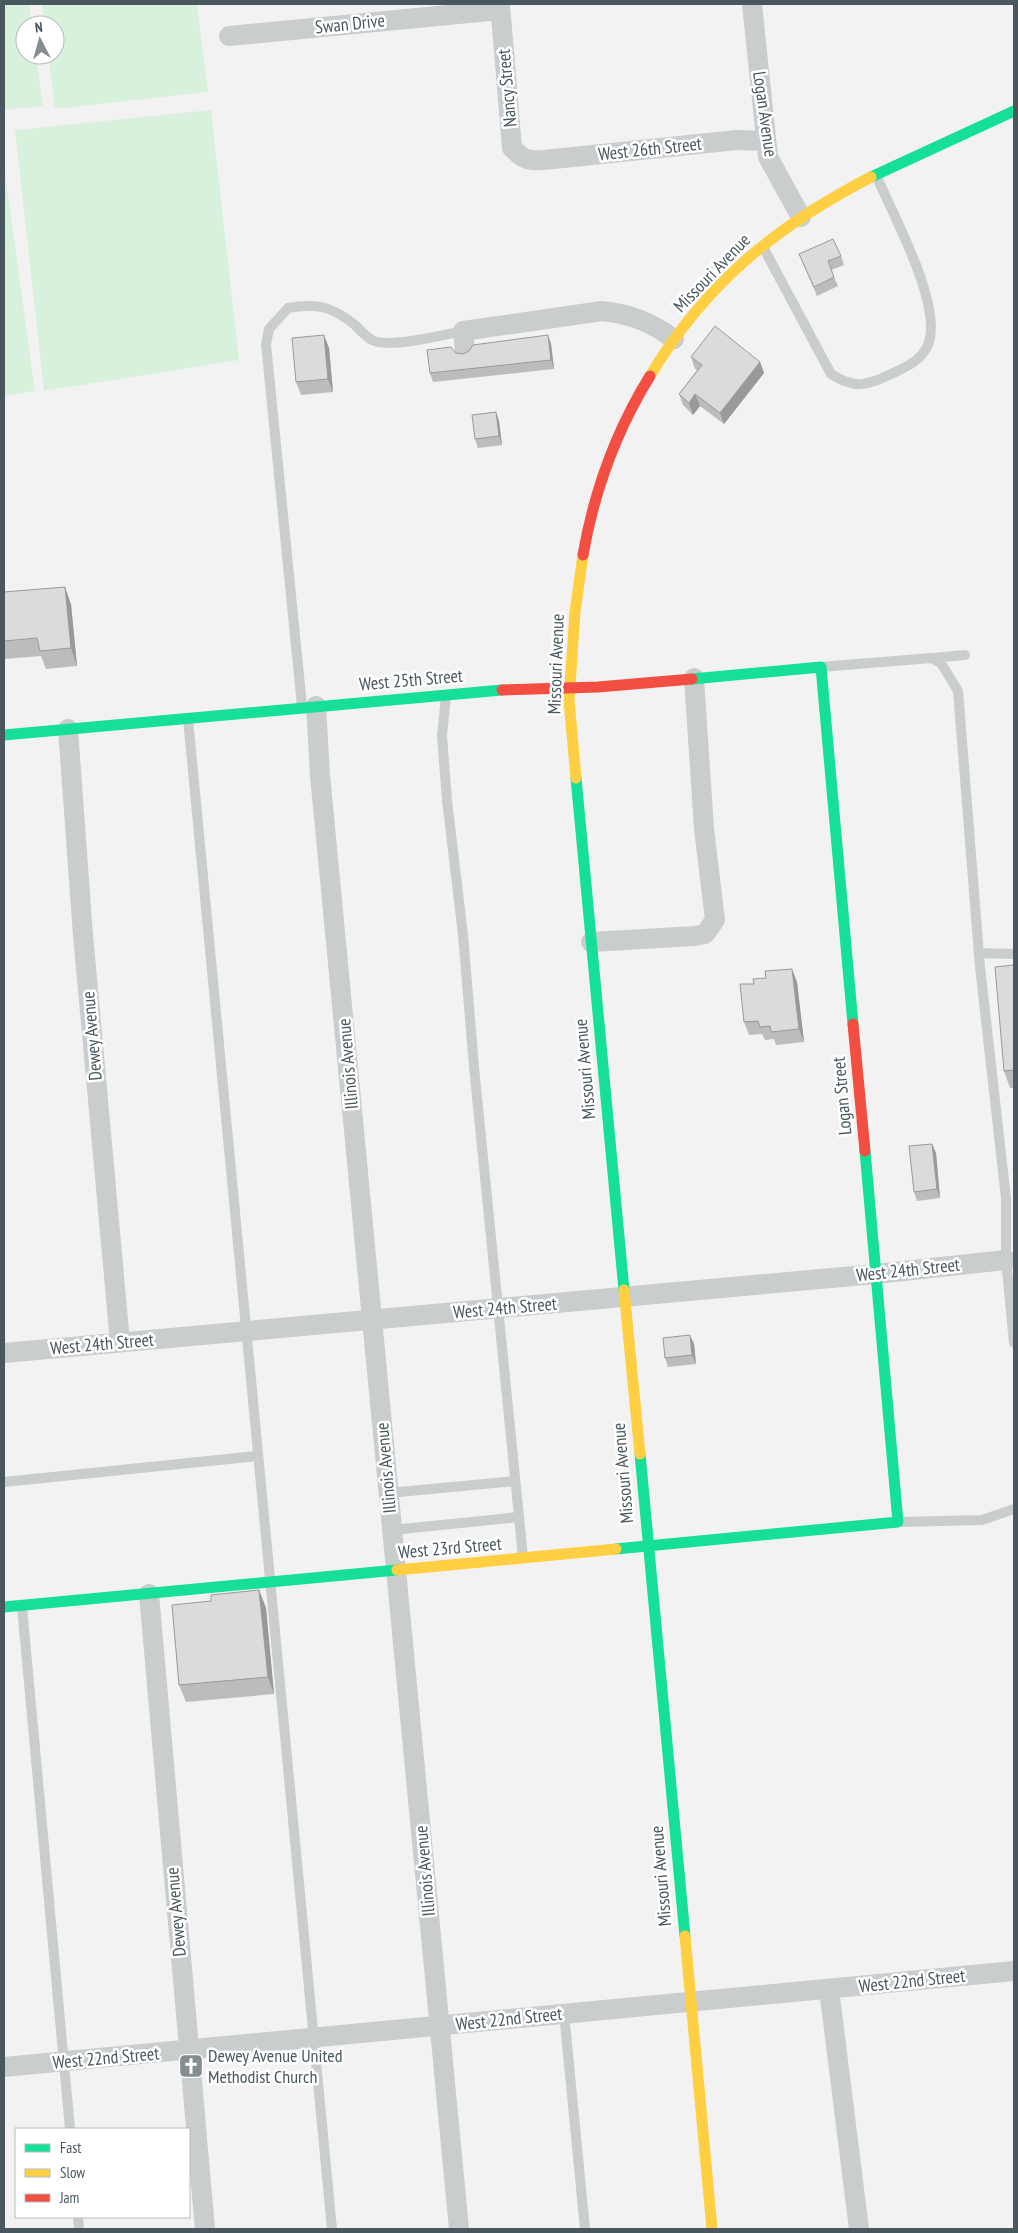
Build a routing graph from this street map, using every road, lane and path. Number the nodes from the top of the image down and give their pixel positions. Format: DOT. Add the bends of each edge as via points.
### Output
graph roads {
  1 [pos="752,4"];
  2 [pos="500,7"];
  3 [pos="229,36"];
  4 [pos="1014,111"];
  5 [pos="766,141"];
  6 [pos="533,160"];
  7 [pos="876,174"];
  8 [pos="801,217"];
  9 [pos="762,246"];
  10 [pos="463,331"];
  11 [pos="674,339"];
  12 [pos="465,351"];
  13 [pos="965,655"];
  14 [pos="931,658"];
  15 [pos="821,667"];
  16 [pos="694,678"];
  17 [pos="570,688"];
  18 [pos="446,695"];
  19 [pos="309,706"];
  20 [pos="188,718"];
  21 [pos="68,729"];
  22 [pos="4,735"];
  23 [pos="591,942"];
  24 [pos="979,952"];
  25 [pos="1014,954"];
  26 [pos="1010,1259"];
  27 [pos="876,1274"];
  28 [pos="624,1297"];
  29 [pos="498,1308"];
  30 [pos="372,1320"];
  31 [pos="245,1331"];
  32 [pos="120,1342"];
  33 [pos="1014,1344"];
  34 [pos="4,1353"];
  35 [pos="257,1456"];
  36 [pos="515,1481"];
  37 [pos="4,1482"];
  38 [pos="389,1493"];
  39 [pos="1014,1509"];
  40 [pos="519,1517"];
  41 [pos="898,1522"];
  42 [pos="392,1530"];
  43 [pos="647,1546"];
  44 [pos="523,1558"];
  45 [pos="396,1571"];
  46 [pos="269,1583"];
  47 [pos="149,1594"];
  48 [pos="22,1605"];
  49 [pos="4,1606"];
  50 [pos="1014,1971"];
  51 [pos="829,1989"];
  52 [pos="690,2001"];
  53 [pos="564,2013"];
  54 [pos="439,2026"];
  55 [pos="314,2038"];
  56 [pos="188,2050"];
  57 [pos="64,2061"];
  58 [pos="4,2067"];
  59 [pos="70,2128"];
  60 [pos="205,2229"];
  61 [pos="332,2229"];
  62 [pos="459,2229"];
  63 [pos="585,2229"];
  64 [pos="712,2229"];
  65 [pos="859,2229"];
  1 -- 5 [label="street, Logan Avenue"];
  2 -- 3 [label="street, Swan Drive"];
  2 -- 6 [label="street, Nancy Street" via="512,148 522,158"];
  4 -- 7 [label="street, Missouri Avenue"];
  5 -- 6 [label="street, West 26th Street" via="738,140"];
  5 -- 8 [label="street, Logan Avenue" via="768,157"];
  7 -- 8 [label="street, Missouri Avenue"];
  7 -- 9 [label="lane" via="923,281 930,308 931,332 927,346 916,361 882,379 859,385 844,382 831,374"];
  8 -- 9 [label="street, Missouri Avenue"];
  9 -- 11 [label="street, Missouri Avenue" via="732,272"];
  10 -- 11 [label="street" via="602,311 640,319"];
  10 -- 12 [label="street"];
  10 -- 19 [label="lane" via="386,343 373,341 337,311 319,305 288,308 269,329 266,344"];
  11 -- 17 [label="street, Missouri Avenue" via="626,419 606,467 582,566 573,629"];
  13 -- 14 [label="lane"];
  14 -- 15 [label="lane"];
  14 -- 24 [label="lane" via="941,663 958,691"];
  15 -- 16 [label="street, West 25th Street"];
  15 -- 27 [label="street, Logan Street"];
  16 -- 17 [label="street, West 25th Street"];
  16 -- 23 [label="street" via="704,828 715,920 705,934 695,936"];
  17 -- 18 [label="street, West 25th Street"];
  17 -- 23 [label="street, Missouri Avenue"];
  18 -- 19 [label="street, West 25th Street"];
  18 -- 29 [label="lane" via="442,736 444,764"];
  19 -- 20 [label="street, West 25th Street"];
  19 -- 30 [label="street, Illinois Avenue" via="320,775"];
  20 -- 21 [label="street, West 25th Street"];
  20 -- 31 [label="lane"];
  21 -- 22 [label="street, West 25th Street"];
  21 -- 32 [label="street, Dewey Avenue"];
  23 -- 28 [label="street, Missouri Avenue"];
  24 -- 25 [label="lane"];
  24 -- 26 [label="lane"];
  26 -- 27 [label="street, West 24th Street"];
  26 -- 33 [label="lane"];
  27 -- 28 [label="street, West 24th Street"];
  27 -- 41 [label="street, Logan Street"];
  28 -- 29 [label="street, West 24th Street"];
  28 -- 43 [label="street, Missouri Avenue"];
  29 -- 30 [label="street, West 24th Street"];
  29 -- 36 [label="lane"];
  30 -- 31 [label="street, West 24th Street"];
  30 -- 38 [label="street, Illinois Avenue"];
  31 -- 32 [label="street, West 24th Street"];
  31 -- 35 [label="lane"];
  32 -- 34 [label="street, West 24th Street"];
  35 -- 37 [label="lane"];
  35 -- 46 [label="lane"];
  36 -- 38 [label="lane"];
  36 -- 40 [label="lane"];
  38 -- 42 [label="street, Illinois Avenue"];
  39 -- 41 [label="lane" via="982,1520"];
  40 -- 42 [label="lane"];
  40 -- 44 [label="lane"];
  41 -- 43 [label="street, West 23rd Street"];
  42 -- 45 [label="street, Illinois Avenue"];
  43 -- 44 [label="street, West 23rd Street"];
  43 -- 52 [label="street, Missouri Avenue"];
  44 -- 45 [label="street, West 23rd Street"];
  45 -- 46 [label="street, West 23rd Street"];
  45 -- 54 [label="street, Illinois Avenue"];
  46 -- 47 [label="street, West 23rd Street"];
  46 -- 55 [label="lane"];
  47 -- 48 [label="street, West 23rd Street"];
  47 -- 56 [label="street, Dewey Avenue"];
  48 -- 49 [label="street, West 23rd Street"];
  48 -- 57 [label="lane"];
  50 -- 51 [label="street, West 22nd Street"];
  51 -- 52 [label="street, West 22nd Street"];
  51 -- 65 [label="street"];
  52 -- 53 [label="street, West 22nd Street"];
  52 -- 64 [label="street, Missouri Avenue"];
  53 -- 54 [label="street, West 22nd Street"];
  53 -- 63 [label="lane"];
  54 -- 55 [label="street, West 22nd Street"];
  54 -- 62 [label="street, Illinois Avenue"];
  55 -- 56 [label="street, West 22nd Street"];
  55 -- 61 [label="lane"];
  56 -- 57 [label="street, West 22nd Street"];
  56 -- 60 [label="street, Dewey Avenue"];
  57 -- 58 [label="street, West 22nd Street"];
  57 -- 59 [label="lane"];
}
